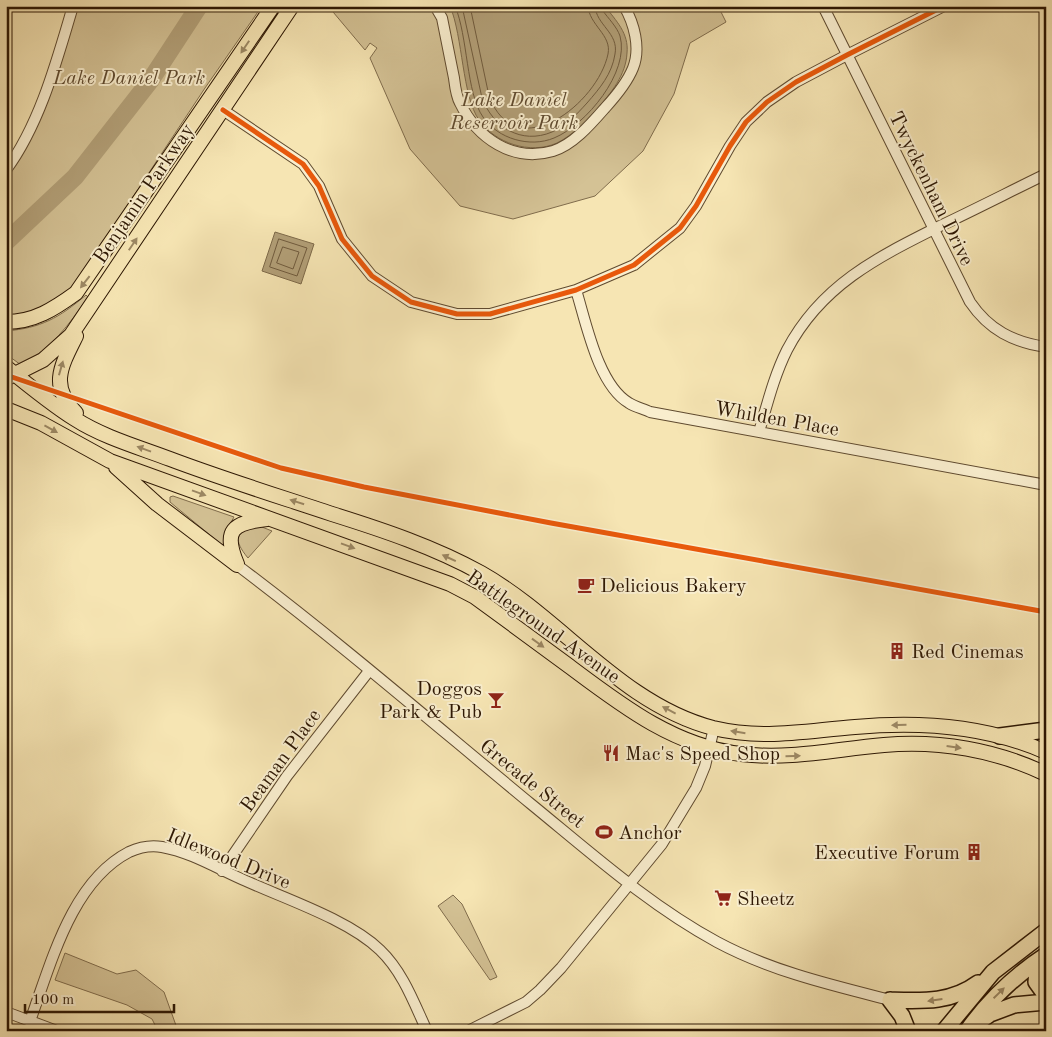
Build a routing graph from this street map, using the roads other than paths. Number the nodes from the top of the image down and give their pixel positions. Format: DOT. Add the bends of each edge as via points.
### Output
graph roads {
  1 [pos="73,6"];
  2 [pos="273,6"];
  3 [pos="292,6"];
  4 [pos="436,6"];
  5 [pos="624,6"];
  6 [pos="823,6"];
  7 [pos="944,6"];
  8 [pos="847,55"];
  9 [pos="222,110"];
  10 [pos="6,170"];
  11 [pos="1046,174"];
  12 [pos="933,230"];
  13 [pos="576,290"];
  14 [pos="89,310"];
  15 [pos="6,322"];
  16 [pos="1046,347"];
  17 [pos="9,374"];
  18 [pos="6,409"];
  19 [pos="87,425"];
  20 [pos="759,432"];
  21 [pos="110,461"];
  22 [pos="1046,485"];
  23 [pos="269,518"];
  24 [pos="237,565"];
  25 [pos="369,671"];
  26 [pos="714,728"];
  27 [pos="1046,730"];
  28 [pos="1000,736"];
  29 [pos="710,747"];
  30 [pos="1046,752"];
  31 [pos="1046,774"];
  32 [pos="222,870"];
  33 [pos="628,884"];
  34 [pos="1046,931"];
  35 [pos="1046,955"];
  36 [pos="1046,962"];
  37 [pos="993,972"];
  38 [pos="1046,996"];
  39 [pos="890,1000"];
  40 [pos="1046,1002"];
  41 [pos="6,1012"];
  42 [pos="30,1021"];
  43 [pos="967,1030"];
  44 [pos="57,1031"];
  45 [pos="427,1031"];
  46 [pos="468,1031"];
  47 [pos="908,1031"];
  48 [pos="944,1031"];
  1 -- 10 [label="street" via="50,80 26,135"];
  2 -- 15 [label="main road, Benjamin Parkway, one-way" via="76,294 32,319"];
  3 -- 9 [label="main road, Benjamin Parkway"];
  4 -- 5 [label="street" via="442,18 459,102 471,123 506,150 528,153 553,151 574,139 621,89 634,66 635,39 633,21"];
  6 -- 8 [label="street, Twyckenham Drive"];
  7 -- 8 [label="street"];
  8 -- 12 [label="street, Twyckenham Drive"];
  8 -- 13 [label="street" via="796,82 746,122 696,206 680,228 657,248 634,265"];
  9 -- 13 [label="street" via="303,164 319,186 342,239 372,276 411,302 457,314 490,314"];
  14 -- 9 [label="main road, Benjamin Parkway, one-way"];
  11 -- 12 [label="street"];
  12 -- 16 [label="street, Twyckenham Drive" via="979,316 1000,333 1020,342"];
  12 -- 20 [label="street" via="882,255 846,278 808,318 787,349"];
  13 -- 20 [label="street, Whilden Place" via="604,372 628,403 650,412"];
  14 -- 17 [label="main road, Benjamin Parkway" via="58,348 43,360"];
  19 -- 14 [label="main road, one-way" via="65,399 59,372"];
  17 -- 19 [label="main road, Battleground Avenue"];
  18 -- 21 [label="main road, Battleground Avenue, one-way" via="41,423"];
  26 -- 19 [label="main road, Battleground Avenue, one-way" via="692,722 640,695 562,632 482,574 398,535 208,473"];
  20 -- 22 [label="street, Whilden Place"];
  21 -- 23 [label="main road, Battleground Avenue, one-way"];
  21 -- 24 [label="main road" via="157,504"];
  23 -- 24 [label="main road" via="244,522 232,530 229,537"];
  23 -- 29 [label="main road, Battleground Avenue, one-way" via="425,574 475,597 641,718 690,742"];
  24 -- 25 [label="street, Grecade Street"];
  25 -- 32 [label="street, Beaman Place" via="288,776"];
  25 -- 33 [label="street, Grecade Street"];
  28 -- 26 [label="main road, Battleground Avenue, one-way" via="958,726 920,724 772,736"];
  26 -- 29 [label="street"];
  27 -- 28 [label="highway"];
  28 -- 30 [label="main road, Battleground Avenue"];
  29 -- 31 [label="main road, Battleground Avenue, one-way" via="740,754 802,756 885,745 951,746 991,754"];
  29 -- 33 [label="street" via="685,810 662,844"];
  32 -- 42 [label="street, Idlewood Drive" via="162,847 139,848 119,859 87,890 76,906 59,940"];
  32 -- 45 [label="street, Idlewood Drive" via="340,923 369,940 396,968"];
  33 -- 39 [label="street, Grecade Street" via="718,942 768,965"];
  33 -- 46 [label="street" via="540,990 526,1002"];
  34 -- 37 [label="highway"];
  43 -- 35 [label="highway, one-way" via="1000,992"];
  36 -- 38 [label="highway" via="1037,972 1036,982"];
  37 -- 39 [label="highway, one-way" via="966,992 950,998 924,1002"];
  37 -- 48 [label="highway"];
  39 -- 47 [label="highway"];
  40 -- 43 [label="highway" via="1002,1009"];
  41 -- 42 [label="street"];
  42 -- 44 [label="street"];
}
